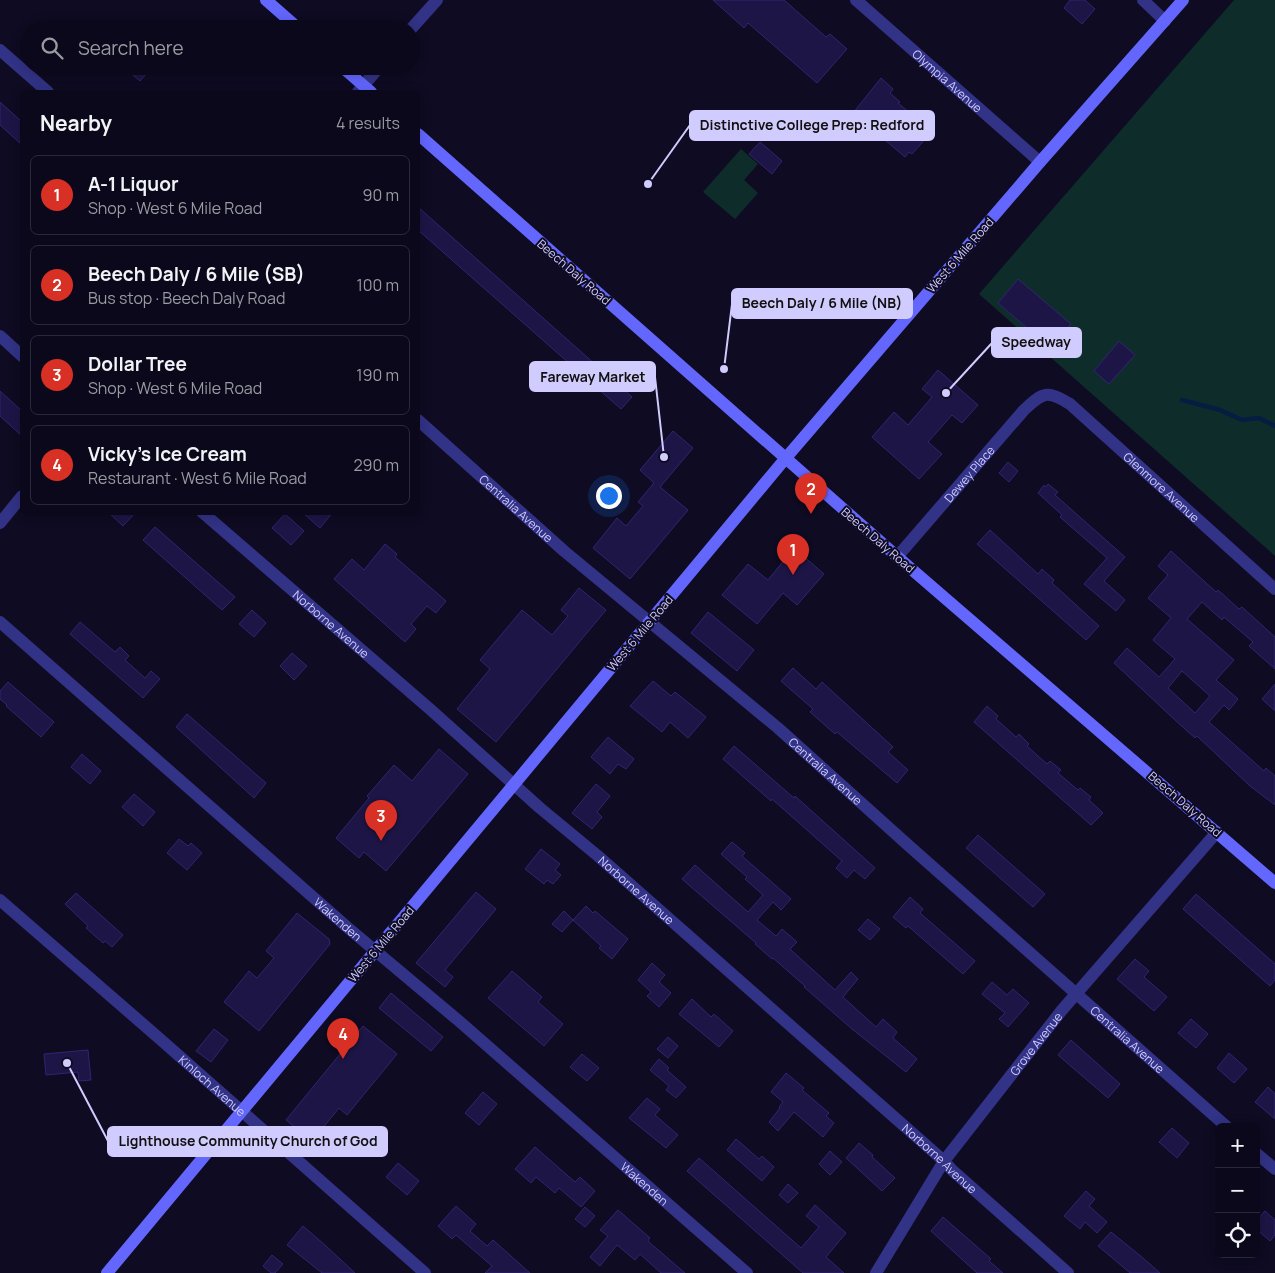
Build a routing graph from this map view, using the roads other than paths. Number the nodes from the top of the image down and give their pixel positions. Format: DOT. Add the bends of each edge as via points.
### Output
graph roads {
  1 [pos="266,0"];
  2 [pos="437,0"];
  3 [pos="856,0"];
  4 [pos="1142,0"];
  5 [pos="1183,0"];
  6 [pos="289,20"];
  7 [pos="420,20"];
  8 [pos="1165,20"];
  9 [pos="0,50"];
  10 [pos="20,68"];
  11 [pos="29,75"];
  12 [pos="350,75"];
  13 [pos="374,75"];
  14 [pos="46,90"];
  15 [pos="364,90"];
  16 [pos="420,136"];
  17 [pos="1040,162"];
  18 [pos="0,336"];
  19 [pos="20,354"];
  20 [pos="1044,394"];
  21 [pos="420,422"];
  22 [pos="785,459"];
  23 [pos="20,498"];
  24 [pos="205,515"];
  25 [pos="0,523"];
  26 [pos="898,557"];
  27 [pos="1275,589"];
  28 [pos="0,622"];
  29 [pos="649,622"];
  30 [pos="514,784"];
  31 [pos="1217,832"];
  32 [pos="1275,883"];
  33 [pos="0,900"];
  34 [pos="375,950"];
  35 [pos="1077,993"];
  36 [pos="242,1112"];
  37 [pos="1223,1123"];
  38 [pos="1260,1156"];
  39 [pos="944,1162"];
  40 [pos="1275,1169"];
  41 [pos="107,1273"];
  42 [pos="424,1273"];
  43 [pos="747,1273"];
  44 [pos="876,1273"];
  45 [pos="1068,1273"];
  1 -- 6 [label="main road"];
  2 -- 7 [label="street"];
  3 -- 17 [label="street, Olympia Avenue"];
  4 -- 8 [label="street"];
  5 -- 8 [label="main road, West 6 Mile Road"];
  8 -- 17 [label="main road, West 6 Mile Road"];
  9 -- 10 [label="street"];
  11 -- 14 [label="street"];
  12 -- 15 [label="main road"];
  13 -- 15 [label="street"];
  16 -- 22 [label="main road, Beech Daly Road"];
  17 -- 22 [label="main road, West 6 Mile Road"];
  18 -- 19 [label="street"];
  20 -- 26 [label="street, Dewey Place" via="1024,410"];
  20 -- 27 [label="street, Glenmore Avenue" via="1055,395 1070,404"];
  21 -- 29 [label="street, Centralia Avenue"];
  22 -- 26 [label="main road, Beech Daly Road"];
  22 -- 29 [label="main road, West 6 Mile Road"];
  23 -- 25 [label="street"];
  24 -- 30 [label="street, Norborne Avenue"];
  26 -- 31 [label="main road, Beech Daly Road"];
  28 -- 34 [label="street, Wakenden"];
  29 -- 30 [label="main road, West 6 Mile Road"];
  29 -- 35 [label="street, Centralia Avenue" via="778,728"];
  30 -- 34 [label="main road, West 6 Mile Road"];
  30 -- 39 [label="street, Norborne Avenue"];
  31 -- 32 [label="main road, Beech Daly Road"];
  31 -- 35 [label="street, Grove Avenue"];
  33 -- 36 [label="street, Kinloch Avenue"];
  34 -- 36 [label="main road, West 6 Mile Road"];
  34 -- 43 [label="street, Wakenden"];
  35 -- 37 [label="street, Centralia Avenue"];
  35 -- 39 [label="street, Grove Avenue"];
  36 -- 41 [label="main road, West 6 Mile Road"];
  36 -- 42 [label="street, Kinloch Avenue"];
  38 -- 40 [label="street"];
  39 -- 44 [label="street, Grove Avenue"];
  39 -- 45 [label="street, Norborne Avenue"];
}
